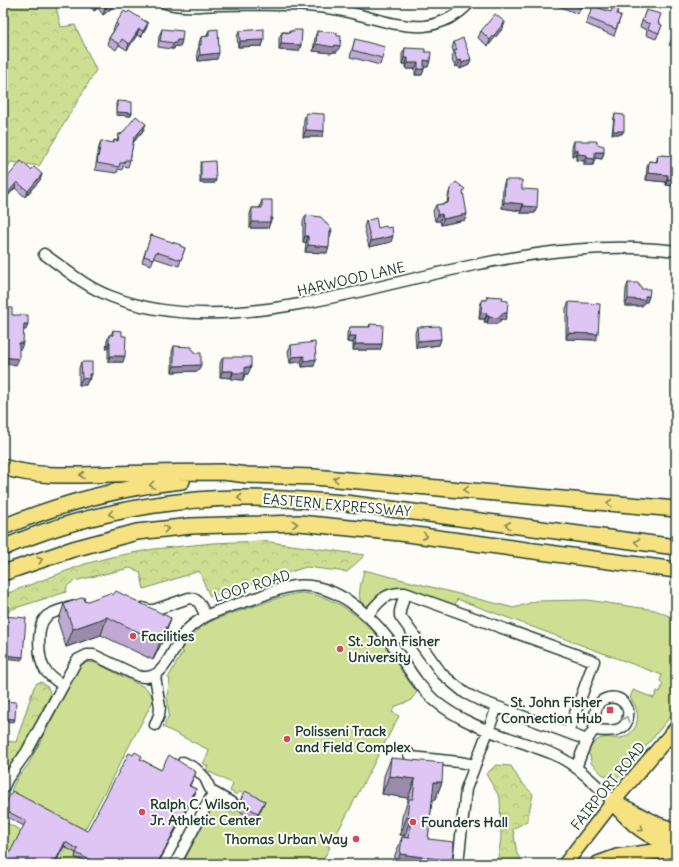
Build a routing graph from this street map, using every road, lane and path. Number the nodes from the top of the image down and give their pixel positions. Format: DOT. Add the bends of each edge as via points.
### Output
graph roads {
  1 [pos="165,3"];
  2 [pos="469,3"];
  3 [pos="676,251"];
  4 [pos="44,254"];
  5 [pos="3,467"];
  6 [pos="247,474"];
  7 [pos="676,509"];
  8 [pos="3,526"];
  9 [pos="676,547"];
  10 [pos="3,548"];
  11 [pos="676,570"];
  12 [pos="3,573"];
  13 [pos="405,593"];
  14 [pos="83,604"];
  15 [pos="135,604"];
  16 [pos="206,616"];
  17 [pos="367,616"];
  18 [pos="155,676"];
  19 [pos="62,685"];
  20 [pos="497,707"];
  21 [pos="154,725"];
  22 [pos="676,728"];
  23 [pos="488,730"];
  24 [pos="594,730"];
  25 [pos="568,733"];
  26 [pos="587,740"];
  27 [pos="408,752"];
  28 [pos="183,762"];
  29 [pos="475,765"];
  30 [pos="576,768"];
  31 [pos="3,788"];
  32 [pos="213,793"];
  33 [pos="613,802"];
  34 [pos="234,804"];
  35 [pos="676,831"];
  36 [pos="676,844"];
  37 [pos="676,849"];
  38 [pos="175,864"];
  39 [pos="458,864"];
  40 [pos="565,864"];
  41 [pos="598,864"];
  1 -- 2 [label="street" via="185,6 312,6 422,26 445,20"];
  3 -- 4 [label="street, HARWOOD LANE" via="626,248 550,252 474,265 310,303 226,313 173,311 109,296 91,287"];
  6 -- 5 [label="highway, one-way" via="216,472 62,475 18,472"];
  7 -- 6 [label="highway, one-way" via="314,477"];
  6 -- 8 [label="highway, one-way" via="171,482 112,492"];
  9 -- 10 [label="highway, EASTERN EXPRESSWAY, one-way" via="346,503 247,498 160,504 111,514 63,527"];
  12 -- 11 [label="highway, EASTERN EXPRESSWAY, one-way" via="73,549 138,532 190,526 299,523 400,533"];
  13 -- 17 [label="street" via="389,594 380,600"];
  13 -- 20 [label="street" via="400,616 435,665 465,693"];
  13 -- 25 [label="street" via="594,661"];
  14 -- 19 [label="street" via="47,615 41,624 41,662 46,671"];
  15 -- 16 [label="street" via="154,610 194,598 199,601"];
  16 -- 17 [label="street, LOOP ROAD" via="280,589 306,585 334,592"];
  16 -- 18 [label="street, LOOP ROAD" via="180,638 163,668"];
  17 -- 23 [label="street, LOOP ROAD" via="390,641 416,681 433,699 458,717"];
  18 -- 19 [label="street" via="144,678 100,657 87,655 77,660"];
  18 -- 21 [label="street" via="160,707"];
  19 -- 31 [label="street" via="26,753"];
  20 -- 23 [label="street"];
  20 -- 25 [label="street"];
  22 -- 33 [label="main road, FAIRPORT ROAD"];
  23 -- 29 [label="street"];
  23 -- 30 [label="street, LOOP ROAD" via="549,752"];
  24 -- 26 [label="street"];
  25 -- 26 [label="street"];
  26 -- 30 [label="street"];
  27 -- 29 [label="street" via="411,757"];
  28 -- 32 [label="street" via="205,778"];
  29 -- 39 [label="street" via="466,789"];
  30 -- 33 [label="street, LOOP ROAD"];
  32 -- 34 [label="street"];
  32 -- 38 [label="street"];
  33 -- 35 [label="highway" via="658,825"];
  33 -- 36 [label="highway, one-way" via="640,829"];
  33 -- 40 [label="main road, FAIRPORT ROAD"];
  37 -- 41 [label="highway" via="617,857"];
}
